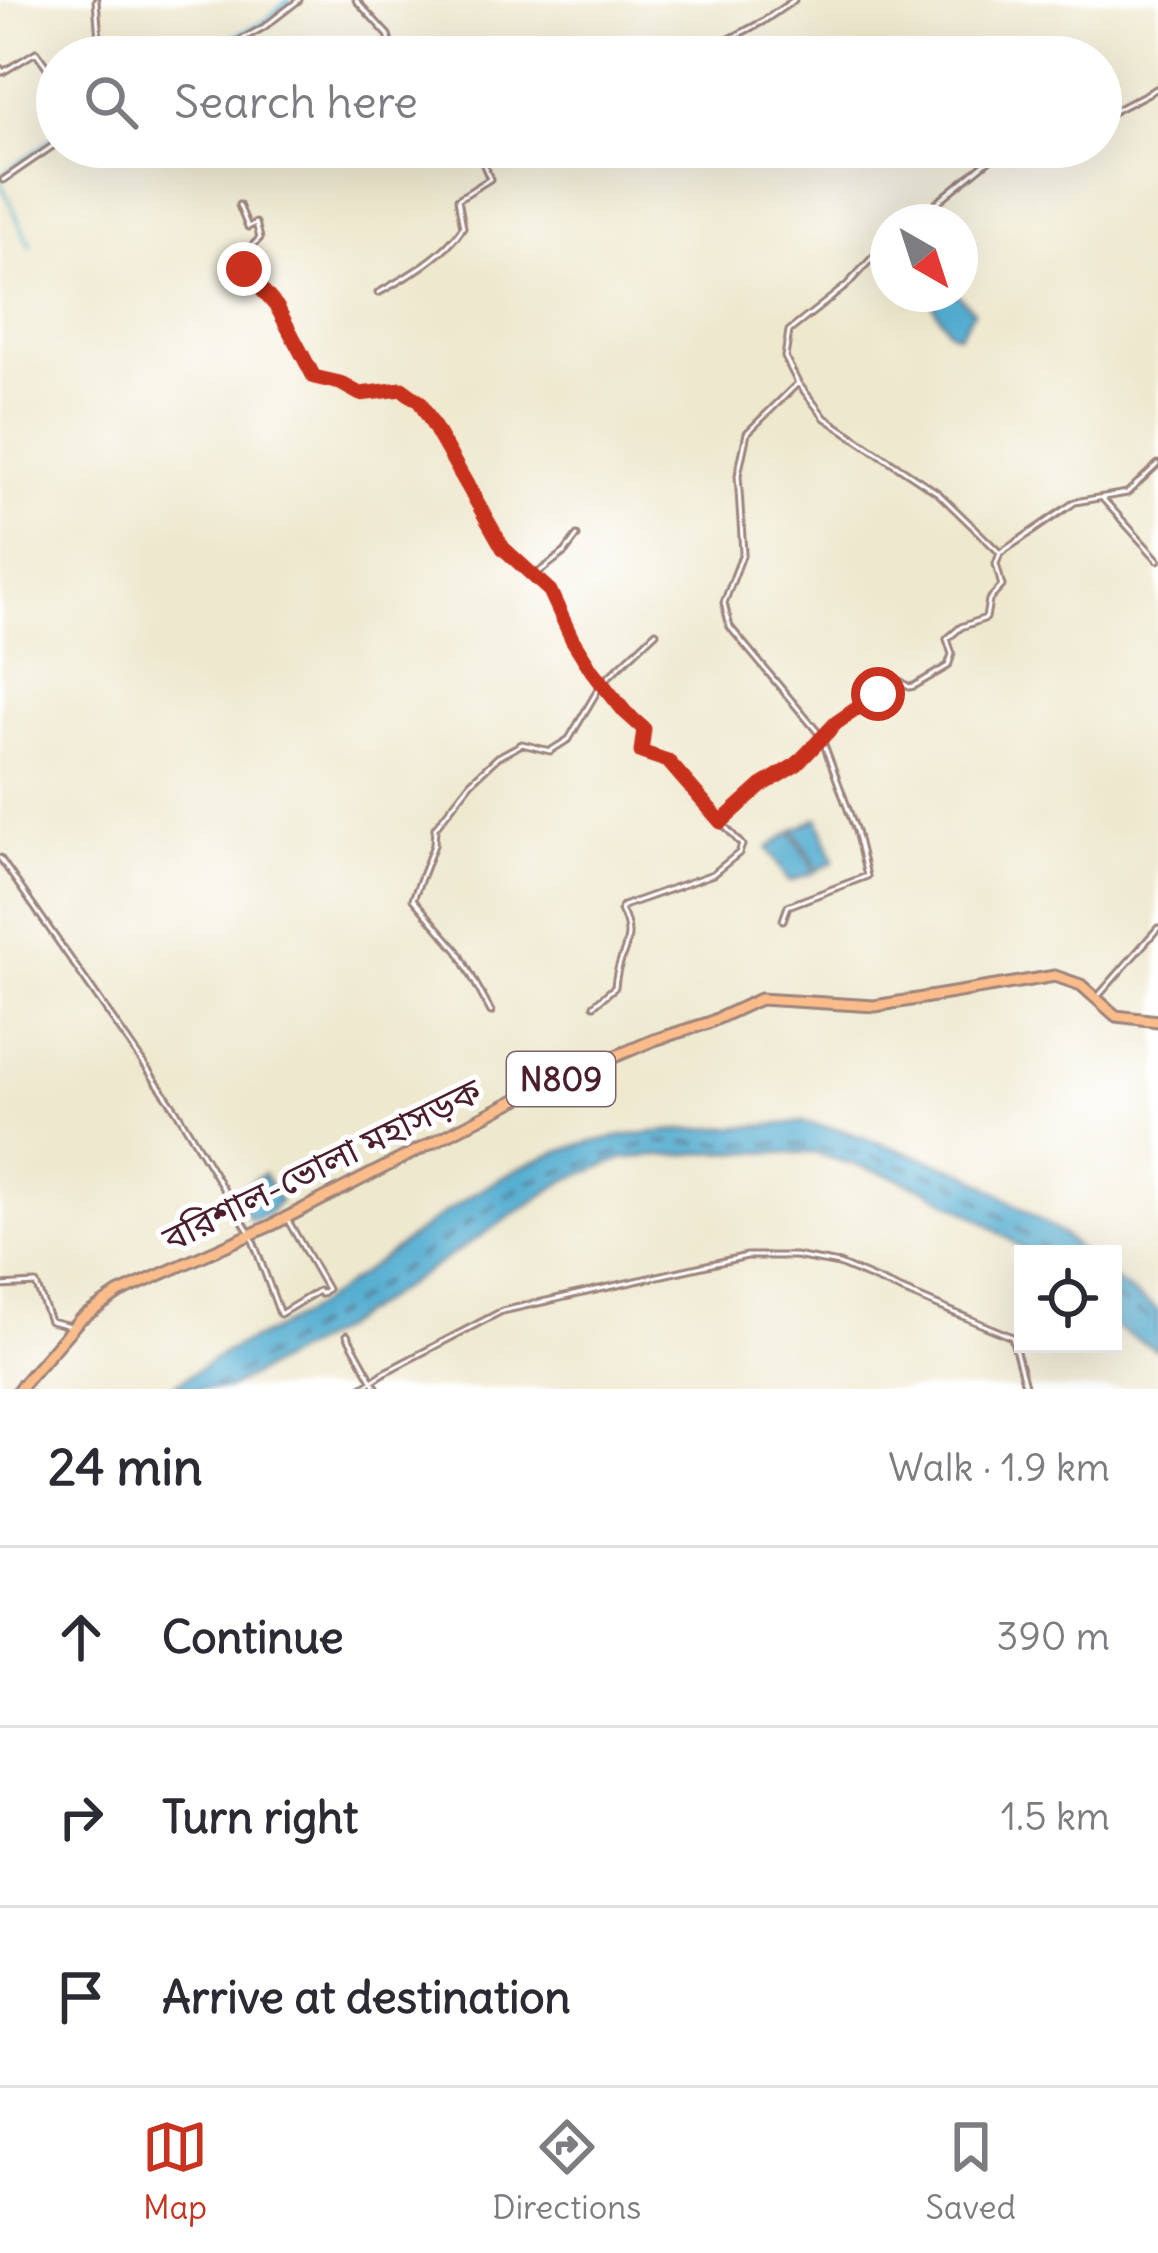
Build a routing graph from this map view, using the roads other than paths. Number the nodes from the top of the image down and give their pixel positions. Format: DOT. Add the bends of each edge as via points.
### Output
graph roads {
  1 [pos="96,0"];
  2 [pos="299,0"];
  3 [pos="356,0"];
  4 [pos="794,0"];
  5 [pos="99,36"];
  6 [pos="248,36"];
  7 [pos="388,36"];
  8 [pos="735,36"];
  9 [pos="36,52"];
  10 [pos="0,68"];
  11 [pos="1158,88"];
  12 [pos="1122,107"];
  13 [pos="36,157"];
  14 [pos="485,168"];
  15 [pos="979,168"];
  16 [pos="3,180"];
  17 [pos="935,204"];
  18 [pos="238,205"];
  19 [pos="870,261"];
  20 [pos="378,292"];
  21 [pos="798,383"];
  22 [pos="1158,464"];
  23 [pos="1102,497"];
  24 [pos="577,536"];
  25 [pos="1000,553"];
  26 [pos="1158,560"];
  27 [pos="532,577"];
  28 [pos="656,632"];
  29 [pos="602,683"];
  30 [pos="821,736"];
  31 [pos="721,822"];
  32 [pos="0,858"];
  33 [pos="783,920"];
  34 [pos="1158,928"];
  35 [pos="1096,999"];
  36 [pos="594,1004"];
  37 [pos="490,1012"];
  38 [pos="1158,1021"];
  39 [pos="286,1218"];
  40 [pos="251,1235"];
  41 [pos="0,1286"];
  42 [pos="72,1326"];
  43 [pos="347,1335"];
  44 [pos="372,1380"];
  45 [pos="19,1389"];
  46 [pos="360,1389"];
  47 [pos="377,1389"];
  48 [pos="1025,1389"];
  1 -- 5 [label="street"];
  2 -- 6 [label="street"];
  3 -- 7 [label="street"];
  4 -- 8 [label="street"];
  9 -- 10 [label="street"];
  11 -- 12 [label="street"];
  13 -- 16 [label="street"];
  14 -- 20 [label="street" via="490,179 458,199 457,236"];
  15 -- 17 [label="street"];
  18 -- 27 [label="street" via="242,220 261,232 240,258 244,269 277,307 314,377 360,394 402,389 420,402 494,533"];
  19 -- 21 [label="street" via="789,331 785,357"];
  21 -- 25 [label="street" via="825,418 938,493"];
  21 -- 30 [label="street" via="747,433 738,476 743,553 724,603 730,627"];
  22 -- 23 [label="street" via="1127,493"];
  23 -- 25 [label="street" via="1075,502"];
  23 -- 26 [label="street"];
  24 -- 27 [label="street"];
  25 -- 30 [label="street" via="1002,586 988,600 986,618 947,639 952,662 914,686 895,683"];
  27 -- 29 [label="street" via="550,591"];
  28 -- 29 [label="street"];
  29 -- 31 [label="street" via="644,729 641,752 668,761"];
  29 -- 37 [label="street" via="568,739 550,751 522,744 497,757 435,828 413,899 458,951"];
  30 -- 31 [label="street"];
  30 -- 33 [label="street" via="867,876 788,906"];
  31 -- 36 [label="street" via="742,845 739,853 713,874 623,906 630,939 616,963 615,987"];
  32 -- 40 [label="street" via="176,1110"];
  34 -- 35 [label="street"];
  35 -- 38 [label="highway, বরিশাল-ভোলা মহাসড়ক / N809" via="1116,1016"];
  35 -- 39 [label="highway, বরিশাল-ভোলা মহাসড়ক / N809" via="1055,976 875,1006 760,999 533,1090"];
  39 -- 40 [label="highway, বরিশাল-ভোলা মহাসড়ক / N809"];
  39 -- 40 [label="street" via="327,1289 281,1314"];
  40 -- 42 [label="highway, বরিশাল-ভোলা মহাসড়ক / N809" via="133,1286"];
  41 -- 42 [label="street" via="36,1284 50,1321"];
  42 -- 45 [label="highway, বরিশাল-ভোলা মহাসড়ক / N809"];
  43 -- 44 [label="street"];
  44 -- 46 [label="street"];
  44 -- 47 [label="street"];
  44 -- 48 [label="street" via="502,1311 747,1256 795,1256 870,1274 1012,1337"];
}
